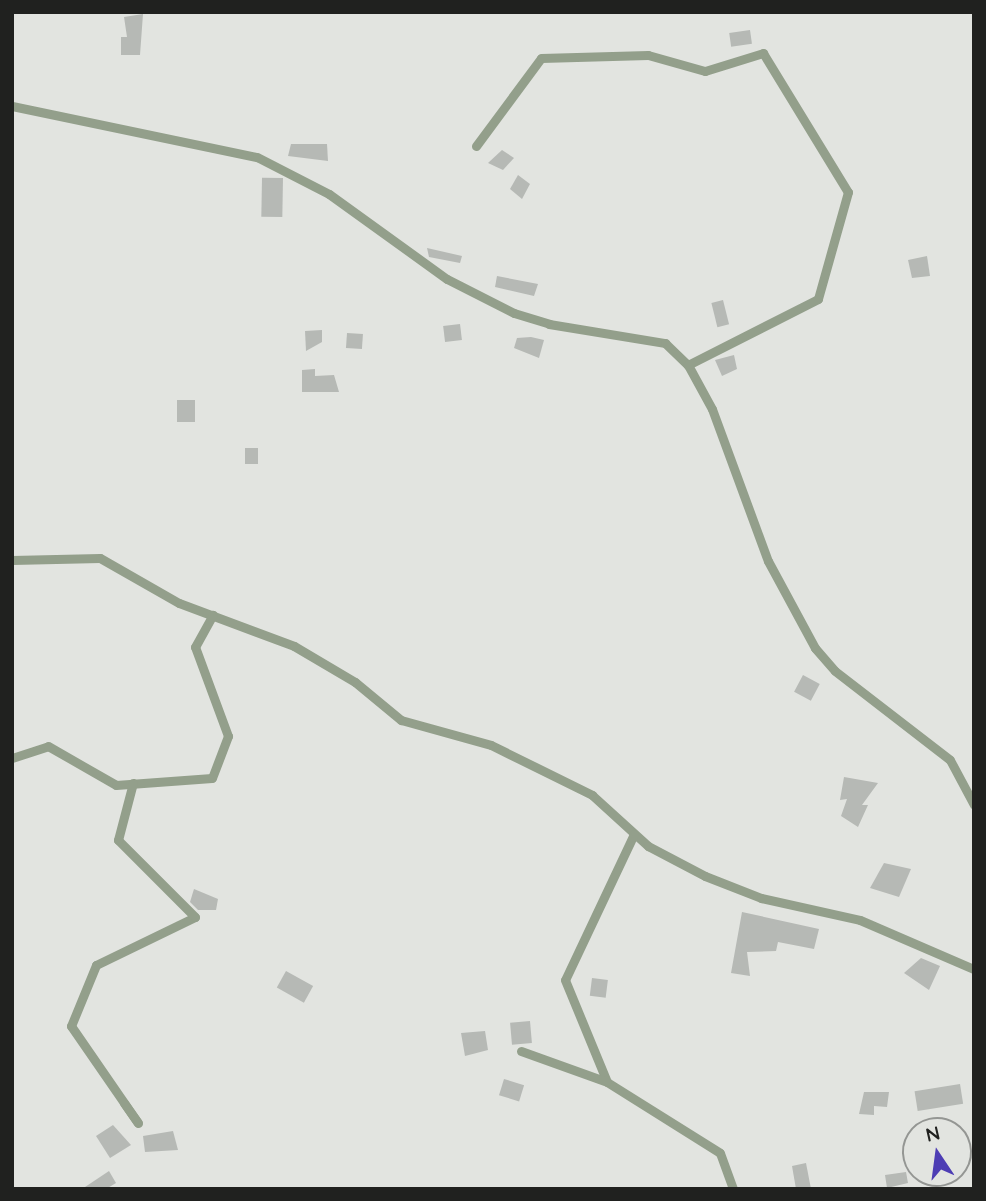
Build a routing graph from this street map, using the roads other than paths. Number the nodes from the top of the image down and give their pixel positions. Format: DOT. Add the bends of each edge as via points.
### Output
graph roads {
  1 [pos="12,106"];
  2 [pos="476,146"];
  3 [pos="688,365"];
  4 [pos="12,560"];
  5 [pos="213,615"];
  6 [pos="12,758"];
  7 [pos="133,783"];
  8 [pos="973,800"];
  9 [pos="634,834"];
  10 [pos="974,969"];
  11 [pos="521,1051"];
  12 [pos="607,1082"];
  13 [pos="124,1103"];
  14 [pos="733,1189"];
  1 -- 3 [label="street" via="257,157 309,181 447,279 514,313 549,324 665,343"];
  2 -- 3 [label="street" via="541,58 648,55 705,71 763,53 848,192 818,299"];
  3 -- 8 [label="street" via="712,409 768,561 815,648 835,671 950,760"];
  4 -- 5 [label="street" via="100,558 179,603"];
  5 -- 7 [label="street" via="195,647 228,736 212,778"];
  5 -- 9 [label="street" via="294,646 355,682 401,720 491,745 592,794"];
  6 -- 7 [label="street" via="48,746 116,785"];
  7 -- 13 [label="street" via="118,840 195,917 96,965 71,1026 138,1123"];
  9 -- 10 [label="street" via="705,876 761,898 860,920"];
  9 -- 12 [label="street" via="565,979"];
  11 -- 12 [label="street"];
  12 -- 14 [label="street" via="720,1153"];
}
